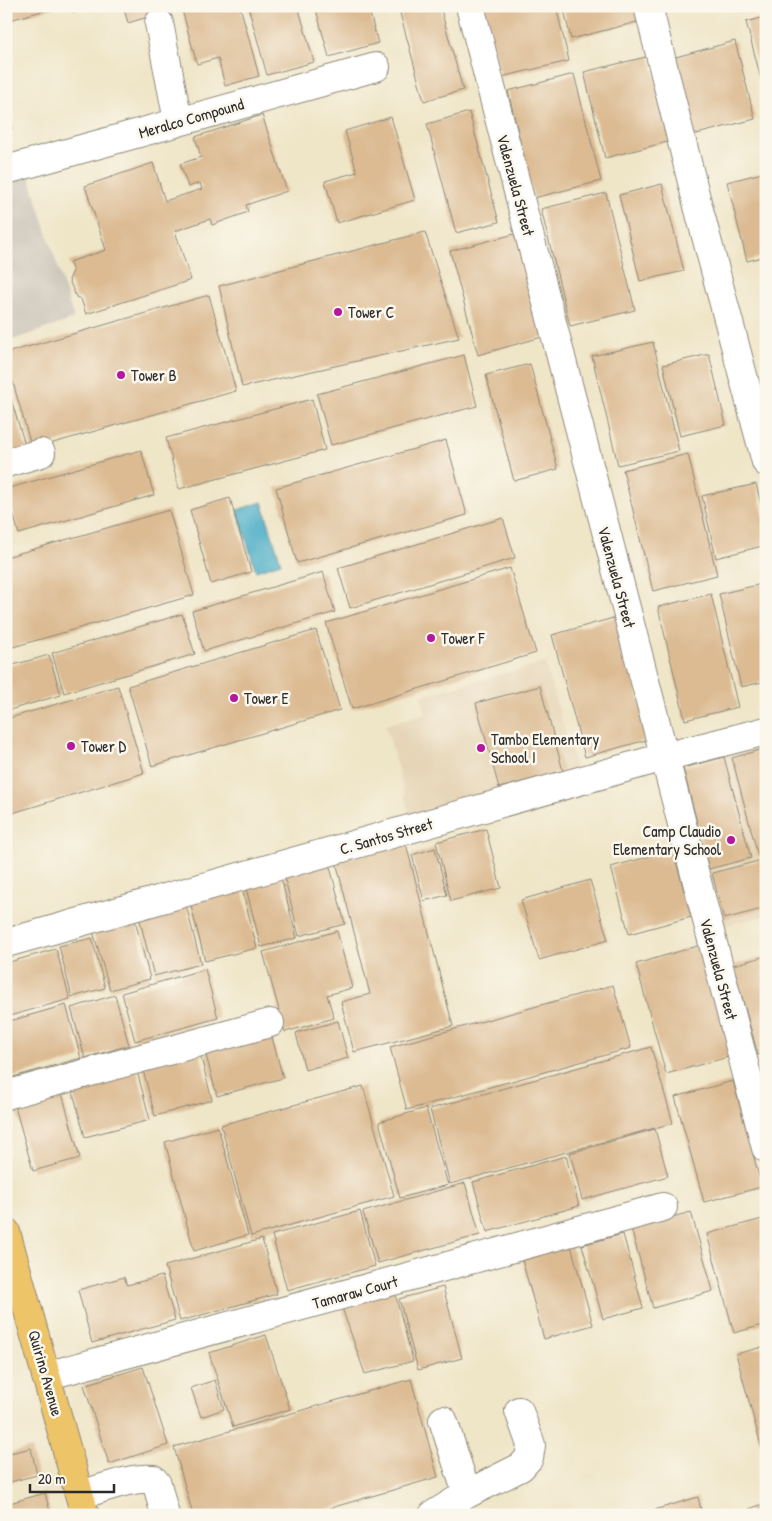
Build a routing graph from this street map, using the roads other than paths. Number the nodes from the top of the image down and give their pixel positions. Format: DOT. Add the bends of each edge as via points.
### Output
graph roads {
  1 [pos="470,6"];
  2 [pos="648,6"];
  3 [pos="159,23"];
  4 [pos="376,67"];
  5 [pos="178,121"];
  6 [pos="6,170"];
  7 [pos="41,453"];
  8 [pos="766,462"];
  9 [pos="6,463"];
  10 [pos="766,731"];
  11 [pos="664,757"];
  12 [pos="6,943"];
  13 [pos="270,1023"];
  14 [pos="6,1094"];
  15 [pos="766,1148"];
  16 [pos="663,1207"];
  17 [pos="6,1233"];
  18 [pos="46,1376"];
  19 [pos="519,1411"];
  20 [pos="443,1420"];
  21 [pos="468,1494"];
  22 [pos="82,1505"];
  23 [pos="165,1515"];
  24 [pos="433,1515"];
  1 -- 11 [label="street, Valenzuela Street"];
  2 -- 8 [label="street"];
  3 -- 5 [label="street"];
  4 -- 5 [label="street, Meralco Compound"];
  5 -- 6 [label="street, Meralco Compound"];
  7 -- 9 [label="street"];
  10 -- 11 [label="street, C. Santos Street"];
  11 -- 12 [label="street, C. Santos Street"];
  11 -- 15 [label="street, Valenzuela Street"];
  13 -- 14 [label="street"];
  16 -- 18 [label="street, Tamaraw Court"];
  17 -- 18 [label="main road, Quirino Avenue"];
  18 -- 22 [label="main road, Quirino Avenue"];
  19 -- 21 [label="street" via="531,1445 529,1458 521,1467"];
  20 -- 21 [label="street"];
  21 -- 24 [label="street"];
  22 -- 23 [label="street" via="128,1482 145,1478 157,1484"];
}
